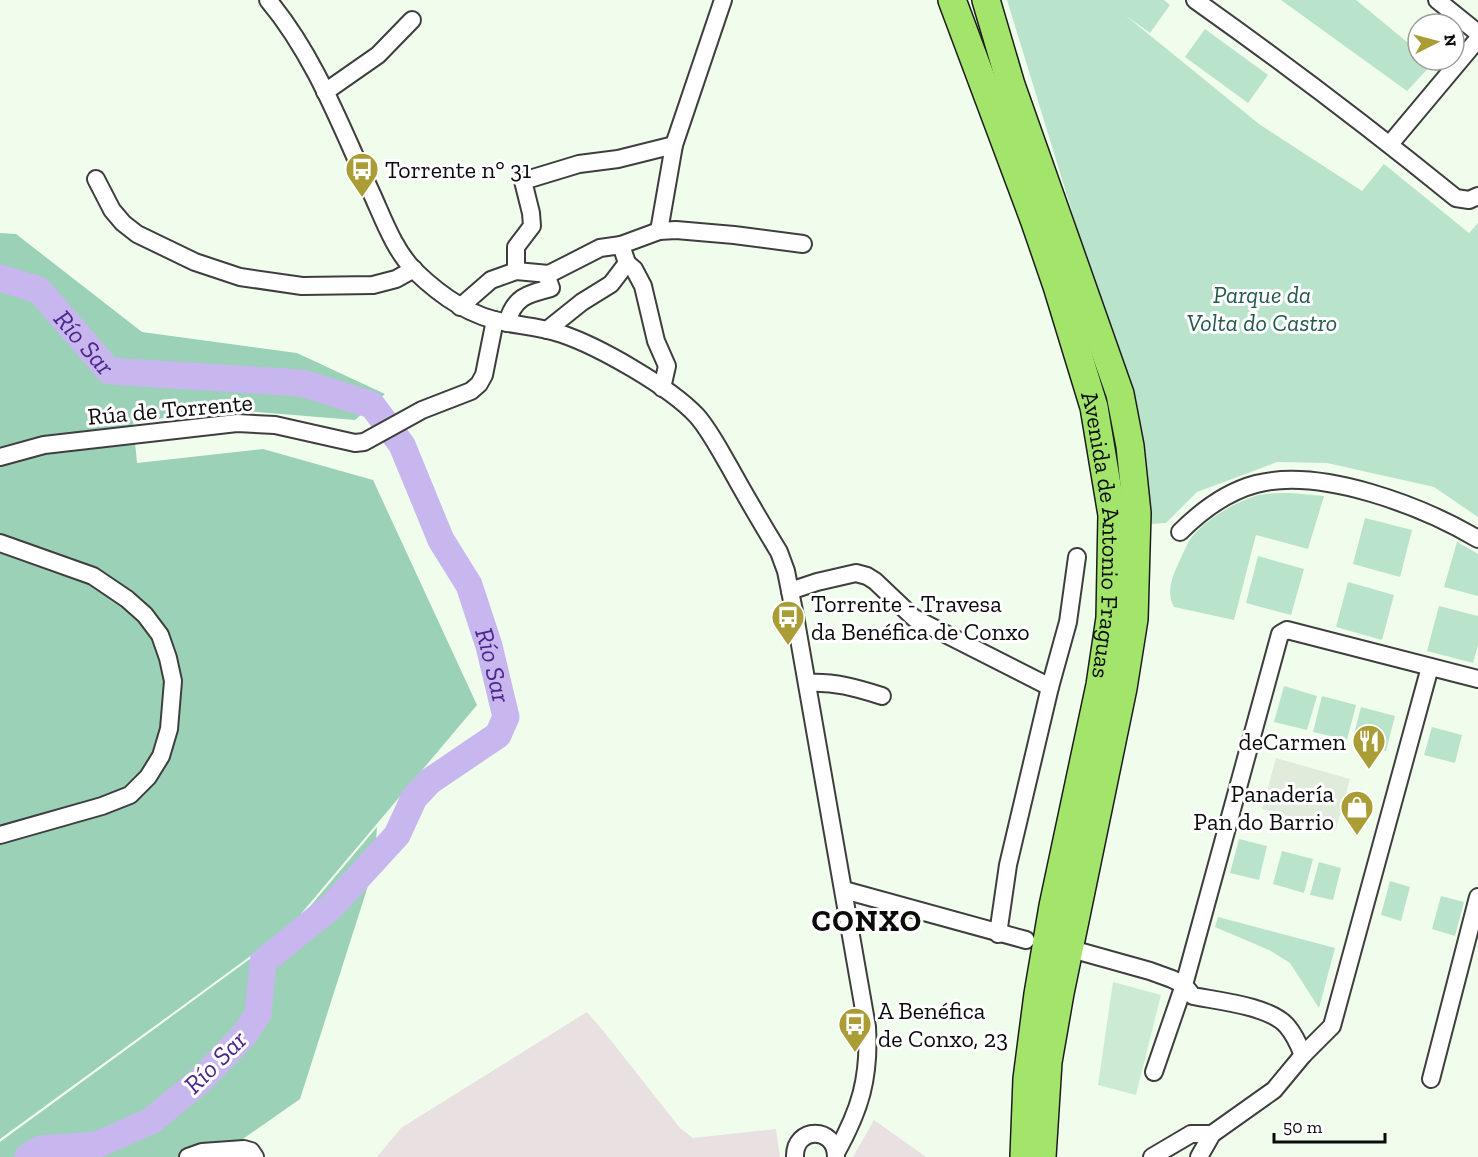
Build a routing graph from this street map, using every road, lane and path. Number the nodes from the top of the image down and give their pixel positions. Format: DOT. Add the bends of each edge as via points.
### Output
graph roads {
  1 [pos="268,0"];
  2 [pos="723,0"];
  3 [pos="952,0"];
  4 [pos="986,0"];
  5 [pos="1195,0"];
  6 [pos="1437,0"];
  7 [pos="412,20"];
  8 [pos="1478,33"];
  9 [pos="1478,39"];
  10 [pos="325,92"];
  11 [pos="1390,144"];
  12 [pos="674,145"];
  13 [pos="96,179"];
  14 [pos="1478,196"];
  15 [pos="659,231"];
  16 [pos="803,244"];
  17 [pos="621,245"];
  18 [pos="627,263"];
  19 [pos="414,269"];
  20 [pos="516,271"];
  21 [pos="546,274"];
  22 [pos="460,307"];
  23 [pos="501,322"];
  24 [pos="547,330"];
  25 [pos="662,388"];
  26 [pos="0,457"];
  27 [pos="1180,532"];
  28 [pos="1478,539"];
  29 [pos="0,543"];
  30 [pos="1077,557"];
  31 [pos="790,591"];
  32 [pos="1430,668"];
  33 [pos="1478,680"];
  34 [pos="807,683"];
  35 [pos="1050,687"];
  36 [pos="882,696"];
  37 [pos="0,835"];
  38 [pos="844,890"];
  39 [pos="1478,897"];
  40 [pos="998,934"];
  41 [pos="1026,940"];
  42 [pos="1082,952"];
  43 [pos="1041,973"];
  44 [pos="1184,985"];
  45 [pos="1303,1055"];
  46 [pos="1154,1072"];
  47 [pos="1431,1079"];
  48 [pos="1046,1098"];
  49 [pos="852,1123"];
  50 [pos="1212,1134"];
  51 [pos="828,1138"];
  52 [pos="836,1155"];
  53 [pos="188,1157"];
  54 [pos="255,1157"];
  55 [pos="795,1157"];
  56 [pos="1011,1157"];
  57 [pos="1024,1157"];
  58 [pos="1042,1157"];
  59 [pos="1056,1157"];
  60 [pos="1152,1157"];
  61 [pos="1199,1157"];
  1 -- 10 [label="street" via="297,40"];
  2 -- 12 [label="street"];
  3 -- 43 [label="highway, Avenida de Antonio Fraguas" via="1035,222 1094,407 1112,515 1108,629 1100,685"];
  4 -- 48 [label="highway, Avenida de Antonio Fraguas" via="1011,85 1120,394 1137,513 1134,620 1060,993"];
  5 -- 11 [label="street"];
  6 -- 8 [label="street"];
  7 -- 10 [label="street" via="378,55"];
  9 -- 11 [label="street"];
  10 -- 19 [label="street" via="390,233"];
  11 -- 14 [label="street" via="1456,198 1469,200"];
  12 -- 15 [label="street"];
  12 -- 20 [label="street" via="579,164 523,181 532,226 516,247"];
  13 -- 19 [label="street" via="112,210 137,234 195,262 240,277 302,286 373,285"];
  15 -- 16 [label="street"];
  15 -- 17 [label="street"];
  17 -- 18 [label="street"];
  17 -- 21 [label="street" via="600,248"];
  18 -- 24 [label="street" via="611,284"];
  18 -- 25 [label="street" via="643,286 656,341 667,366"];
  19 -- 22 [label="street"];
  20 -- 21 [label="street"];
  20 -- 22 [label="street" via="491,280"];
  21 -- 23 [label="street" via="551,288 519,299"];
  22 -- 23 [label="street"];
  23 -- 24 [label="street"];
  23 -- 26 [label="street, Rúa de Torrente" via="479,384 471,391 431,405 371,440 355,443 275,425 237,423 44,445"];
  24 -- 25 [label="street" via="607,354"];
  25 -- 31 [label="street" via="696,415 710,434 779,552"];
  27 -- 28 [label="street" via="1197,514 1238,490 1272,481 1291,481 1338,486 1396,501 1430,513"];
  29 -- 37 [label="street" via="93,576 127,599 160,635 173,681 169,729 160,756 148,777 130,795"];
  30 -- 35 [label="street" via="1068,622"];
  31 -- 34 [label="street"];
  31 -- 35 [label="street" via="856,573 867,576 914,618"];
  32 -- 33 [label="street"];
  32 -- 44 [label="street" via="1287,630 1282,632"];
  32 -- 45 [label="street" via="1332,1026"];
  34 -- 36 [label="street" via="828,682"];
  34 -- 38 [label="street"];
  35 -- 40 [label="street" via="1008,865"];
  38 -- 40 [label="street"];
  38 -- 49 [label="street" via="868,1047 863,1092"];
  39 -- 47 [label="street"];
  40 -- 41 [label="street"];
  42 -- 44 [label="street"];
  43 -- 56 [label="highway" via="1025,1016 1017,1062"];
  43 -- 57 [label="highway, Avenida de Antonio Fraguas" via="1027,1078"];
  44 -- 45 [label="street" via="1193,996 1276,1017 1288,1027"];
  44 -- 46 [label="street"];
  45 -- 50 [label="street" via="1274,1090"];
  48 -- 58 [label="highway, Avenida de Antonio Fraguas"];
  48 -- 59 [label="highway"];
  49 -- 51 [label="street"];
  49 -- 52 [label="street"];
  50 -- 60 [label="street" via="1191,1134"];
  50 -- 61 [label="street"];
  51 -- 52 [label="street"];
  51 -- 55 [label="street" via="816,1133 805,1136 796,1146"];
  53 -- 54 [label="street" via="244,1149"];
}
